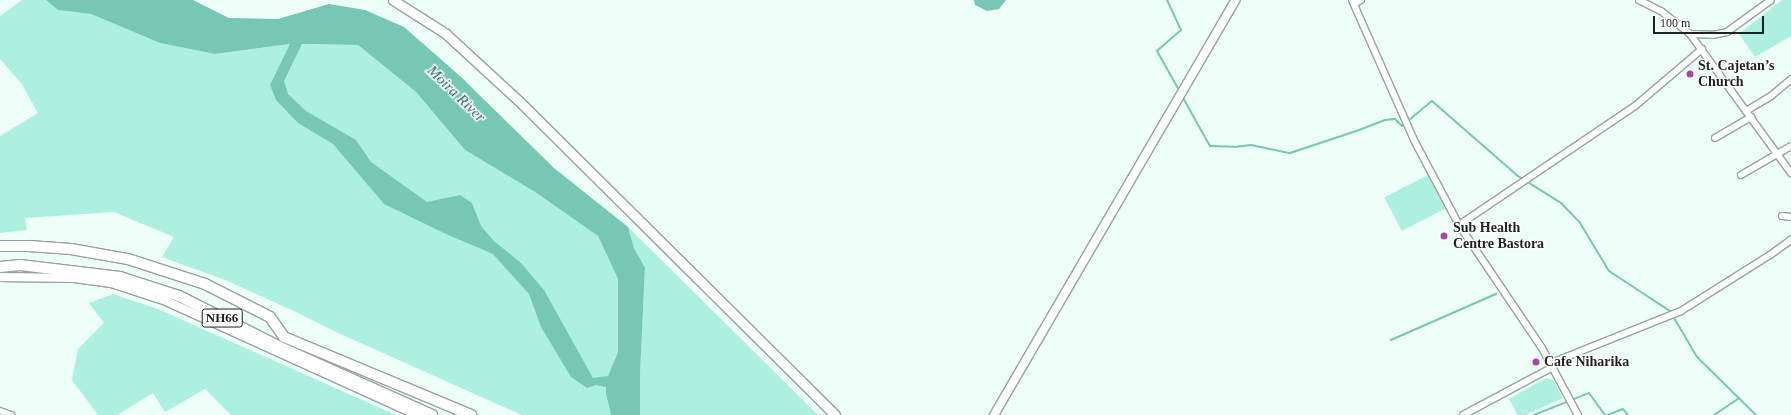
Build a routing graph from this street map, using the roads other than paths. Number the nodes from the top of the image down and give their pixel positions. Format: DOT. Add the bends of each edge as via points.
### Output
graph roads {
  1 [pos="394,0"];
  2 [pos="1236,0"];
  3 [pos="1361,0"];
  4 [pos="1639,0"];
  5 [pos="1771,0"];
  6 [pos="1353,2"];
  7 [pos="1690,34"];
  8 [pos="1702,49"];
  9 [pos="1791,79"];
  10 [pos="1746,110"];
  11 [pos="1751,117"];
  12 [pos="1715,138"];
  13 [pos="1791,146"];
  14 [pos="1777,154"];
  15 [pos="1791,173"];
  16 [pos="1741,175"];
  17 [pos="1782,216"];
  18 [pos="1791,217"];
  19 [pos="1459,225"];
  20 [pos="1791,240"];
  21 [pos="0,246"];
  22 [pos="0,267"];
  23 [pos="0,277"];
  24 [pos="1551,368"];
  25 [pos="0,410"];
  26 [pos="11,415"];
  27 [pos="417,415"];
  28 [pos="432,415"];
  29 [pos="471,415"];
  30 [pos="835,415"];
  31 [pos="994,415"];
  32 [pos="1463,415"];
  33 [pos="1578,415"];
  1 -- 30 [label="main road" via="445,33 519,101"];
  2 -- 31 [label="street"];
  3 -- 6 [label="street"];
  4 -- 7 [label="street" via="1661,11"];
  5 -- 7 [label="street" via="1727,32 1713,35"];
  6 -- 19 [label="street" via="1406,122"];
  7 -- 8 [label="street"];
  8 -- 10 [label="street"];
  8 -- 19 [label="street" via="1635,106"];
  9 -- 10 [label="street" via="1771,96"];
  10 -- 11 [label="street"];
  11 -- 12 [label="street"];
  11 -- 14 [label="street"];
  13 -- 14 [label="street"];
  14 -- 15 [label="street"];
  14 -- 16 [label="street"];
  17 -- 18 [label="street"];
  19 -- 24 [label="street" via="1538,342"];
  20 -- 24 [label="street" via="1681,311 1556,361"];
  21 -- 29 [label="highway, NH66" via="71,249 128,259 205,284 270,317 284,337"];
  22 -- 28 [label="highway, NH66" via="20,265 120,277 179,296 278,346"];
  23 -- 27 [label="street" via="74,278 111,283 159,299"];
  24 -- 32 [label="street"];
  24 -- 33 [label="street"];
  25 -- 26 [label="street"];
}
